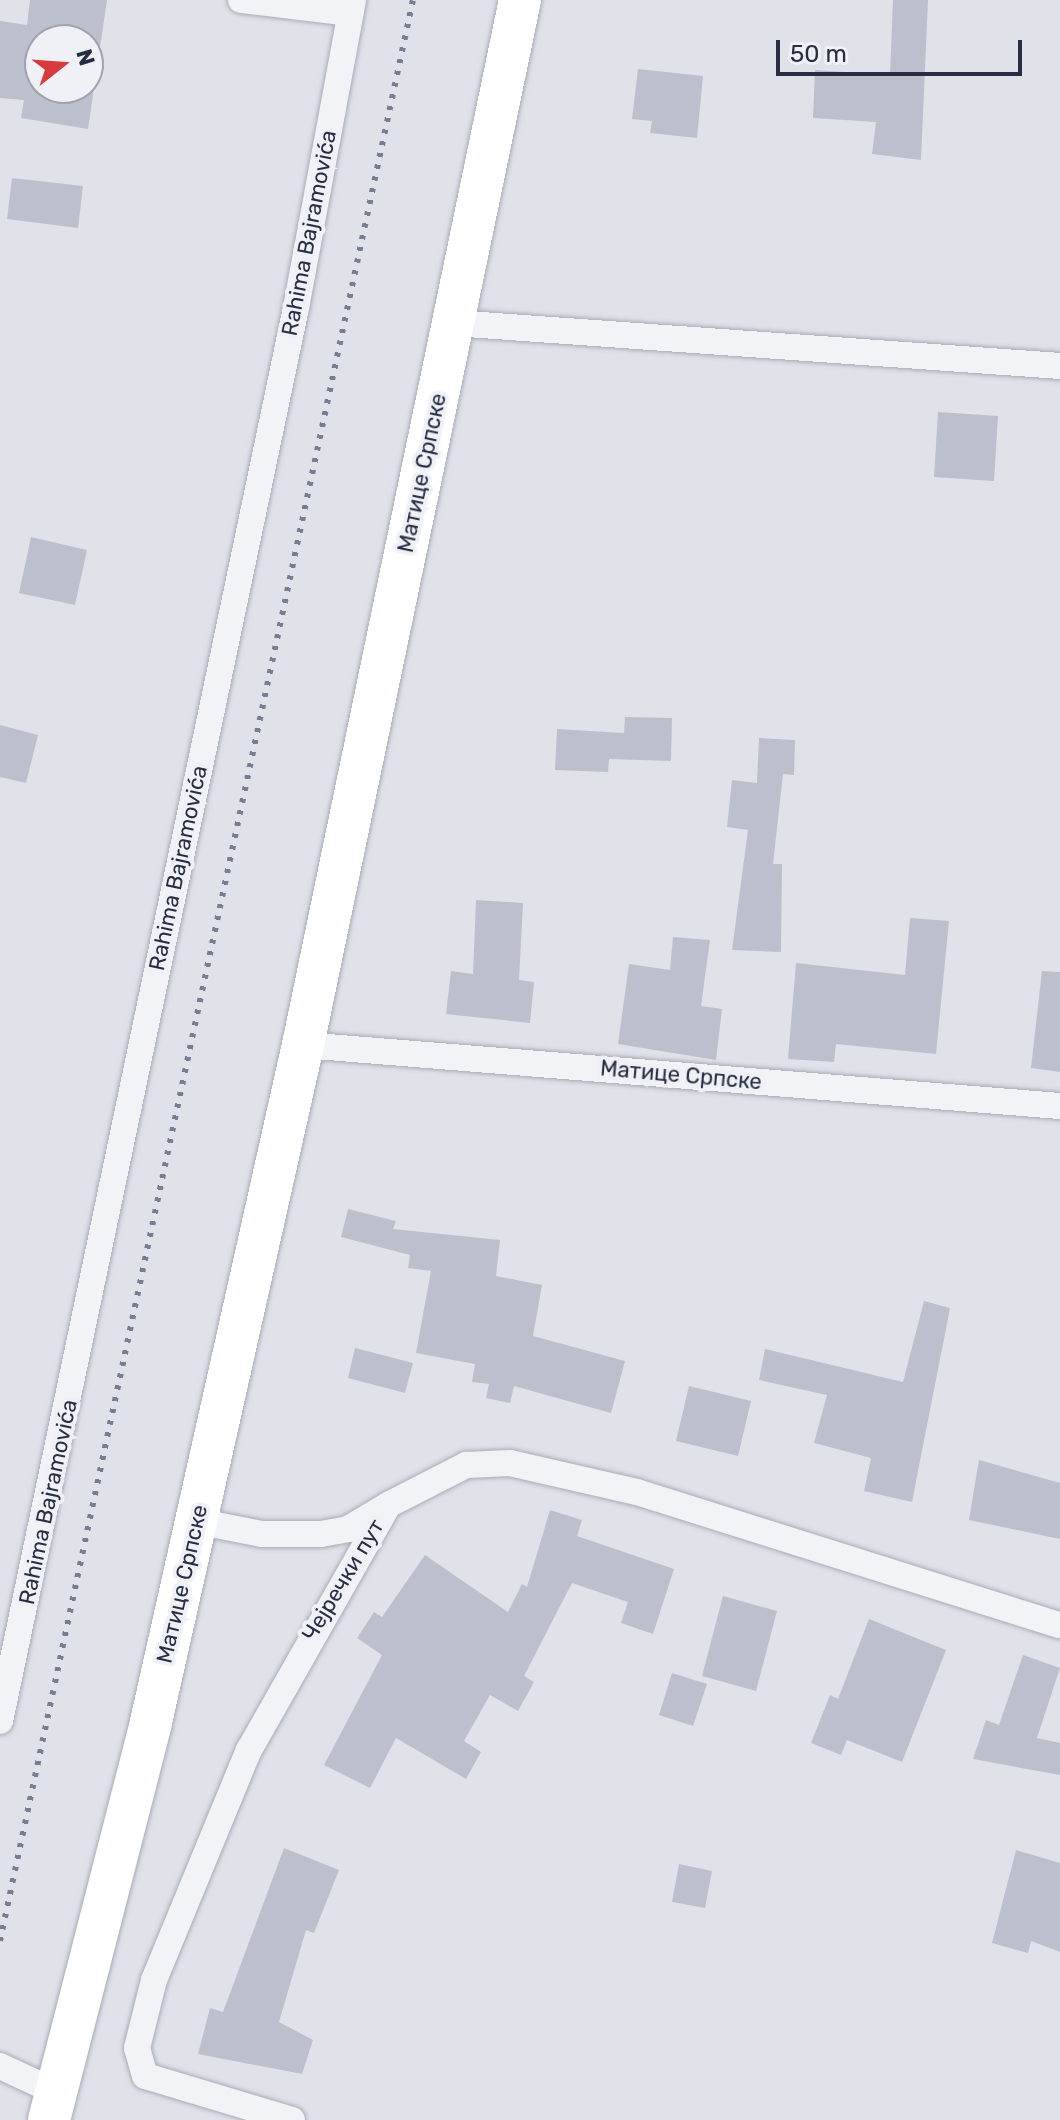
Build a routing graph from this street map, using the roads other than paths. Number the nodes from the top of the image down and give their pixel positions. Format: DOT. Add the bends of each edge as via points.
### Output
graph roads {
  1 [pos="241,0"];
  2 [pos="520,0"];
  3 [pos="351,6"];
  4 [pos="453,323"];
  5 [pos="1060,366"];
  6 [pos="303,1045"];
  7 [pos="1060,1106"];
  8 [pos="388,1505"];
  9 [pos="196,1521"];
  10 [pos="1060,1625"];
  11 [pos="0,1721"];
  12 [pos="0,2066"];
  13 [pos="53,2106"];
  14 [pos="292,2120"];
  1 -- 3 [label="street, Rahima Bajramovića"];
  2 -- 4 [label="main road, Матице Српске"];
  3 -- 11 [label="street, Rahima Bajramovića" via="296,308"];
  4 -- 5 [label="street"];
  4 -- 6 [label="main road, Матице Српске"];
  6 -- 7 [label="street, Матице Српске"];
  6 -- 9 [label="main road, Матице Српске"];
  8 -- 9 [label="street" via="348,1529 321,1534 262,1534"];
  8 -- 10 [label="street, Чејречки пут" via="466,1465 510,1463 637,1492"];
  8 -- 14 [label="street, Чејречки пут" via="249,1750 154,1980 137,2048 145,2076"];
  9 -- 13 [label="main road, Матице Српске"];
  12 -- 13 [label="street"];
}
